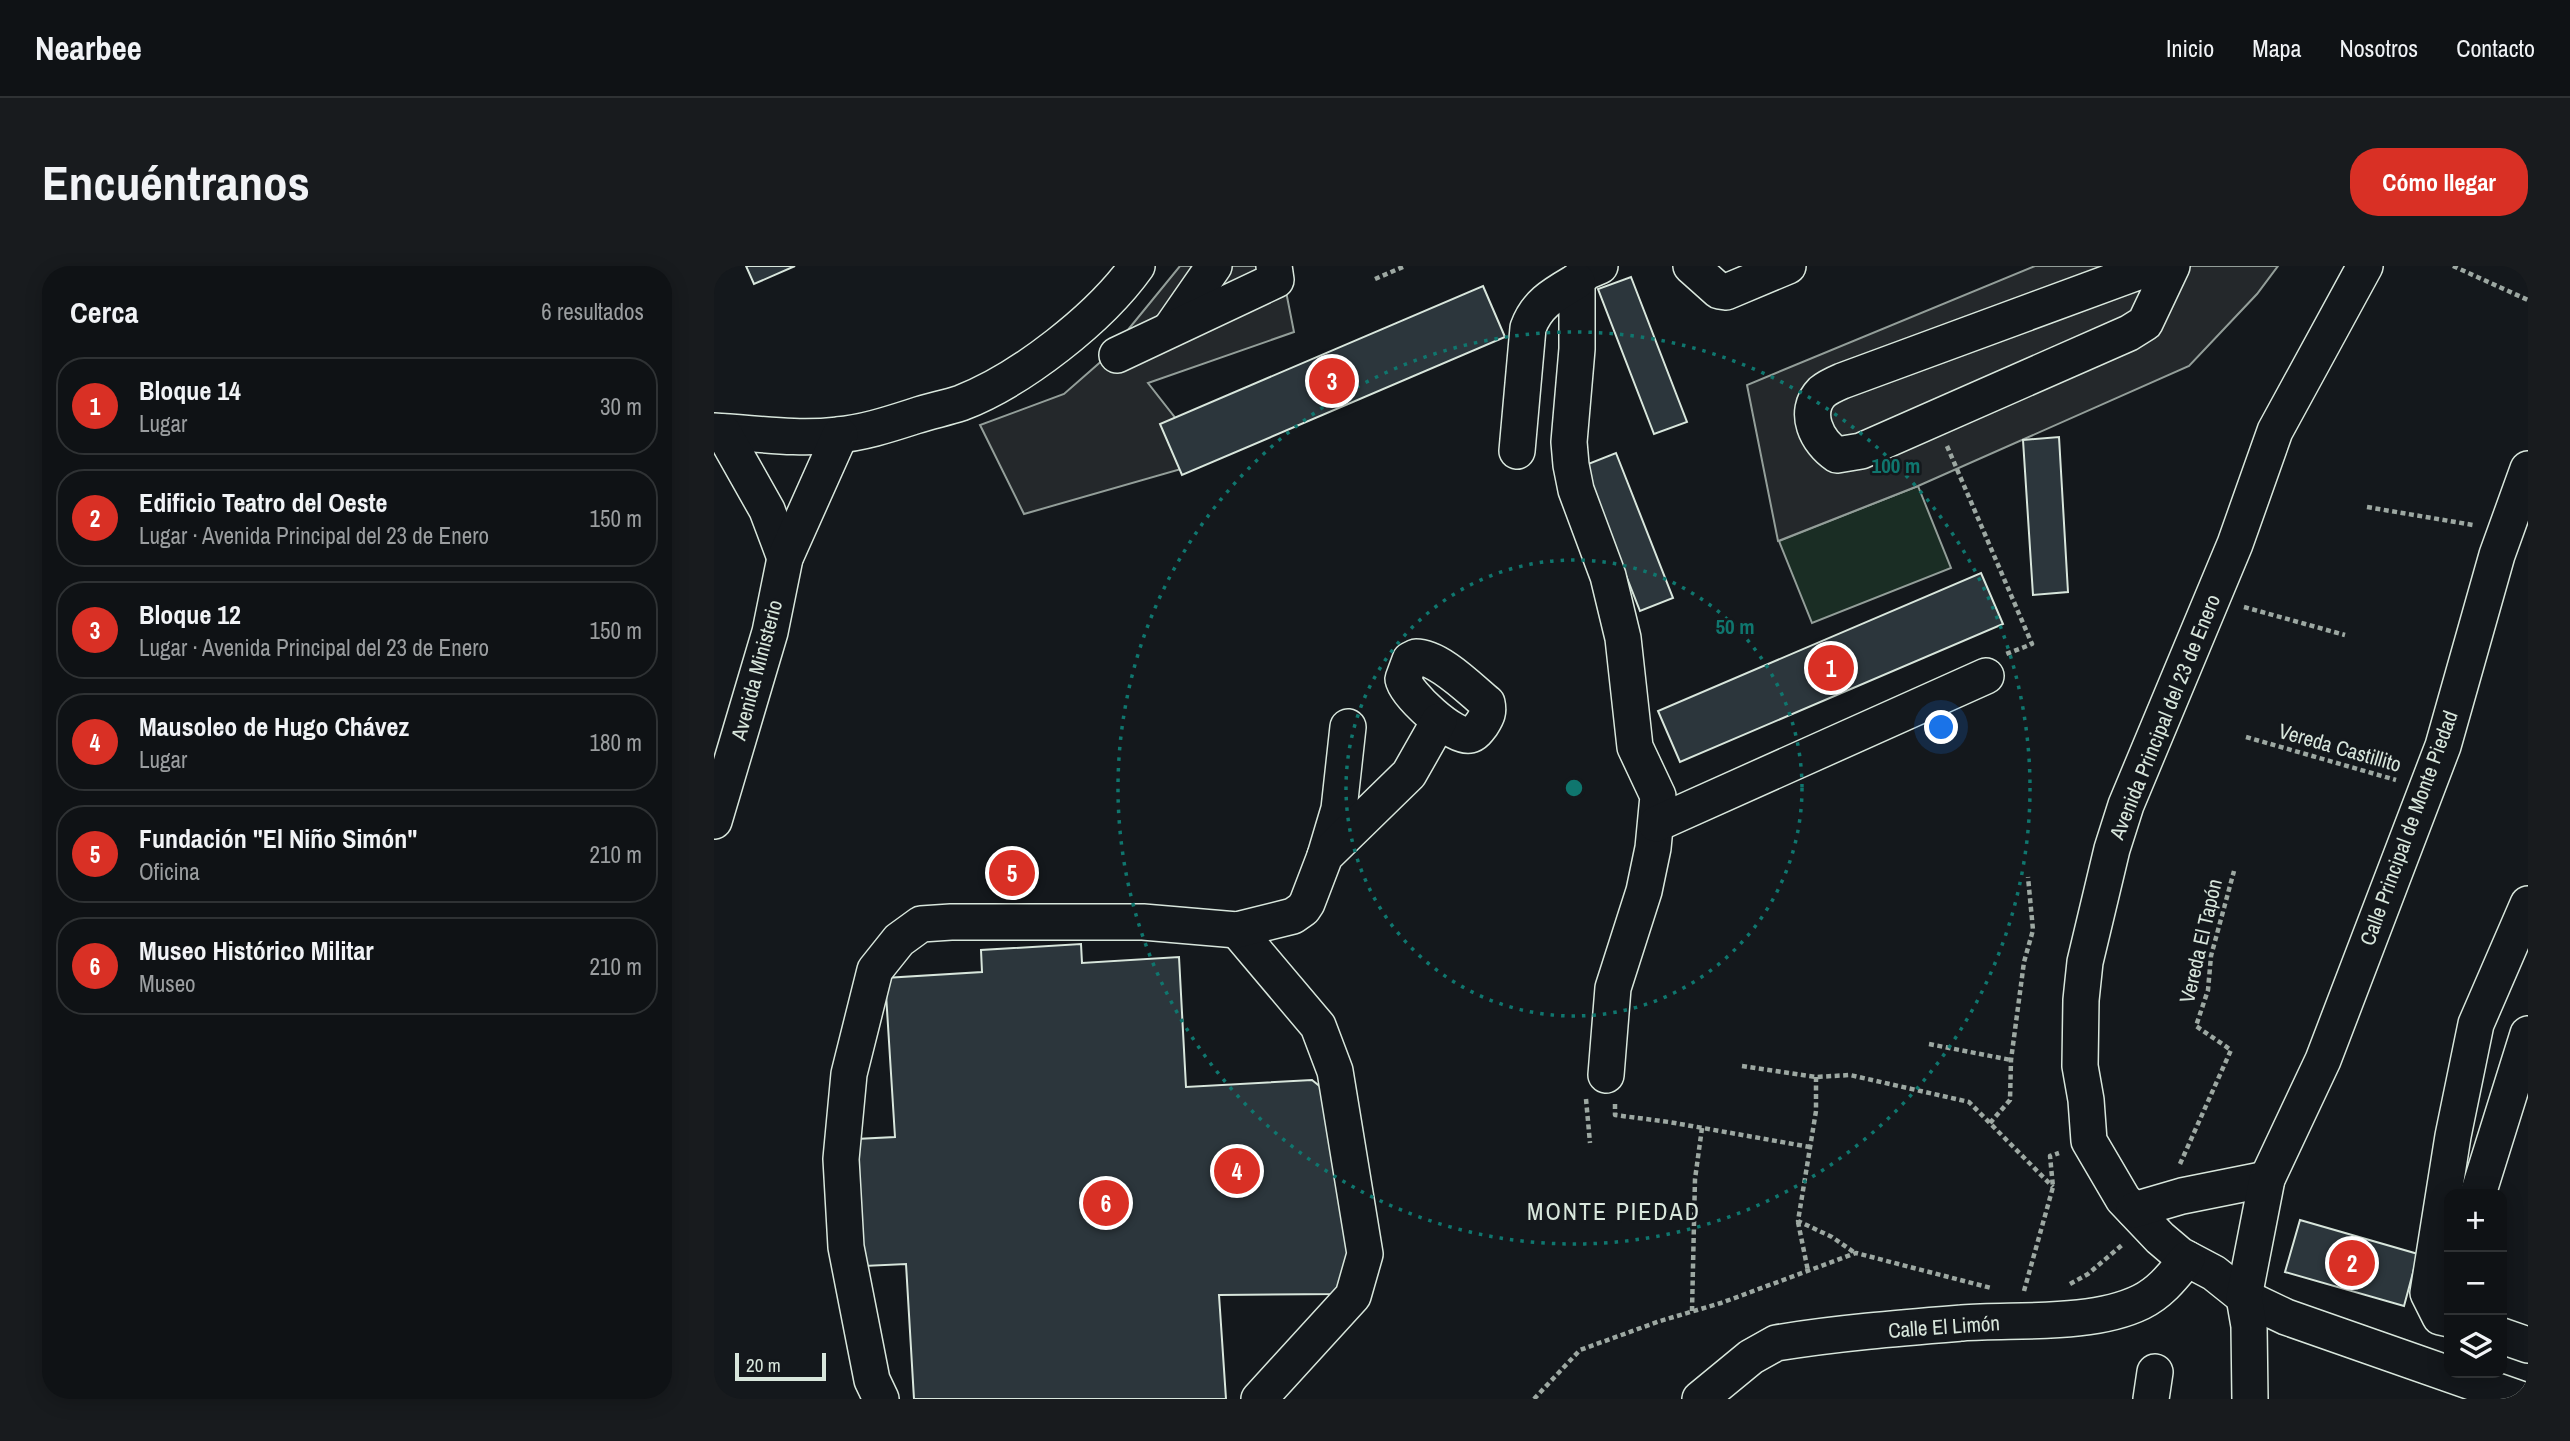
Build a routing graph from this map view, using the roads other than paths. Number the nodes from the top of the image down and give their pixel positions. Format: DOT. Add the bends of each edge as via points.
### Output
graph roads {
  1 [pos="1137,266"];
  2 [pos="1214,266"];
  3 [pos="1274,266"];
  4 [pos="1691,266"];
  5 [pos="1788,266"];
  6 [pos="2154,266"];
  7 [pos="2172,266"];
  8 [pos="2365,266"];
  9 [pos="1589,273"];
  10 [pos="1169,331"];
  11 [pos="1117,355"];
  12 [pos="719,432"];
  13 [pos="840,435"];
  14 [pos="1517,451"];
  15 [pos="2528,470"];
  16 [pos="785,558"];
  17 [pos="1990,668"];
  18 [pos="1439,721"];
  19 [pos="1348,727"];
  20 [pos="714,821"];
  21 [pos="1656,824"];
  22 [pos="1325,856"];
  23 [pos="2528,905"];
  24 [pos="1237,930"];
  25 [pos="2528,1034"];
  26 [pos="1606,1075"];
  27 [pos="2267,1179"];
  28 [pos="2480,1189"];
  29 [pos="2141,1217"];
  30 [pos="2187,1259"];
  31 [pos="2244,1297"];
  32 [pos="2442,1304"];
  33 [pos="2507,1338"];
  34 [pos="2528,1345"];
  35 [pos="881,1399"];
  36 [pos="1259,1399"];
  37 [pos="1700,1399"];
  38 [pos="2250,1399"];
  39 [pos="2520,1399"];
  1 -- 13 [label="street" via="1093,314 1003,383 960,403"];
  2 -- 10 [label="street"];
  3 -- 10 [label="street" via="1276,280"];
  4 -- 5 [label="street" via="1726,292"];
  6 -- 7 [label="street" via="1842,380 1824,390 1813,407 1817,434 1837,455 1861,451 2129,333 2145,323"];
  8 -- 29 [label="street, Avenida Principal del 23 de Enero" via="2275,431 2235,544 2126,805 2090,940 2081,1000 2080,1066 2089,1141 2123,1199"];
  9 -- 14 [label="street" via="1544,301 1528,328"];
  9 -- 21 [label="street" via="1577,349 1571,465 1623,638 1635,747 1658,796"];
  10 -- 11 [label="street"];
  12 -- 13 [label="street"];
  12 -- 16 [label="street" via="767,510"];
  13 -- 16 [label="street, Avenida Ministerio"];
  15 -- 27 [label="street, Calle Principal de Monte Piedad" via="2444,746 2323,1060"];
  16 -- 20 [label="street, Avenida Ministerio" via="770,632"];
  17 -- 21 [label="street"];
  18 -- 22 [label="street" via="1409,774"];
  19 -- 22 [label="street" via="1339,808"];
  21 -- 26 [label="street" via="1644,891 1613,988"];
  22 -- 24 [label="street" via="1303,909 1293,916"];
  23 -- 32 [label="street" via="2476,1024 2453,1136"];
  24 -- 35 [label="street" via="1143,922 921,924 899,940 875,970 849,1074 841,1159 846,1247 872,1380"];
  24 -- 36 [label="street" via="1318,1026 1328,1048 1365,1254 1353,1296"];
  25 -- 28 [label="street"];
  27 -- 29 [label="street" via="2182,1196"];
  27 -- 31 [label="street, Calle Principal de Monte Piedad"];
  29 -- 30 [label="street, Avenida Principal del 23 de Enero"];
  30 -- 31 [label="street, Avenida Principal del 23 de Enero"];
  30 -- 37 [label="street, Calle El Limón" via="2160,1291 2102,1314 1776,1343 1751,1357"];
  31 -- 38 [label="street, Calle Principal de Monte Piedad"];
  31 -- 39 [label="street, Avenida Principal del 23 de Enero" via="2286,1317"];
  33 -- 34 [label="street"];
}
